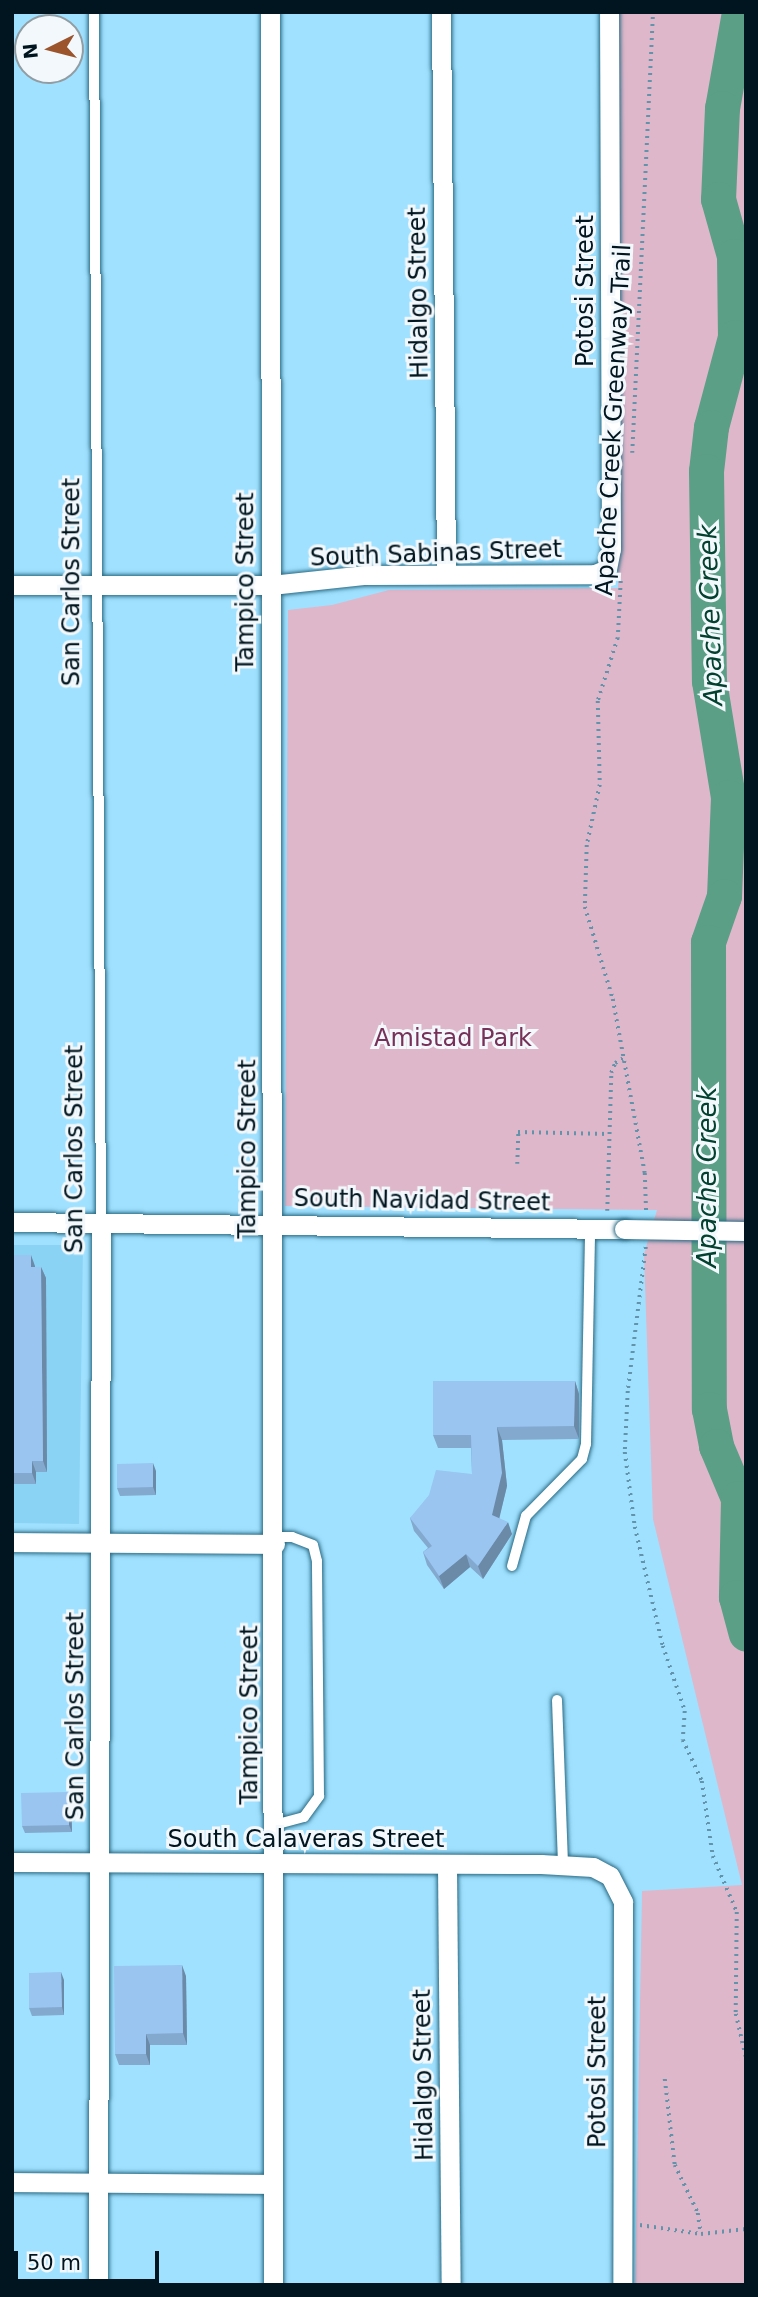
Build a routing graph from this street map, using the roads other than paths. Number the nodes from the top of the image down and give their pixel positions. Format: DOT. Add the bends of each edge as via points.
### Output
graph roads {
  1 [pos="94,12"];
  2 [pos="270,12"];
  3 [pos="441,12"];
  4 [pos="609,12"];
  5 [pos="614,567"];
  6 [pos="446,574"];
  7 [pos="271,584"];
  8 [pos="12,585"];
  9 [pos="97,585"];
  10 [pos="12,1222"];
  11 [pos="101,1222"];
  12 [pos="273,1223"];
  13 [pos="590,1229"];
  14 [pos="746,1231"];
  15 [pos="275,1541"];
  16 [pos="12,1542"];
  17 [pos="100,1542"];
  18 [pos="512,1566"];
  19 [pos="557,1700"];
  20 [pos="274,1825"];
  21 [pos="12,1862"];
  22 [pos="102,1863"];
  23 [pos="274,1865"];
  24 [pos="447,1865"];
  25 [pos="563,1865"];
  26 [pos="600,1869"];
  27 [pos="12,2182"];
  28 [pos="100,2182"];
  29 [pos="273,2184"];
  30 [pos="98,2285"];
  31 [pos="273,2285"];
  32 [pos="451,2285"];
  33 [pos="622,2285"];
  1 -- 9 [label="lane, San Carlos Street"];
  2 -- 7 [label="street, Tampico Street"];
  3 -- 6 [label="street, Hidalgo Street"];
  4 -- 5 [label="street, Potosi Street"];
  5 -- 6 [label="street, South Sabinas Street" via="595,574"];
  6 -- 7 [label="street, South Sabinas Street" via="365,575"];
  7 -- 9 [label="street, South Sabinas Street"];
  7 -- 12 [label="street, Tampico Street"];
  8 -- 9 [label="street, South Sabinas Street"];
  9 -- 11 [label="lane, San Carlos Street"];
  10 -- 11 [label="street, South Navidad Street"];
  11 -- 12 [label="street, South Navidad Street"];
  11 -- 17 [label="street, San Carlos Street"];
  12 -- 13 [label="street, South Navidad Street"];
  12 -- 15 [label="street, Tampico Street"];
  13 -- 14 [label="street, South Navidad Street, bridge"];
  13 -- 18 [label="lane" via="586,1444 582,1459 526,1516"];
  15 -- 17 [label="street"];
  15 -- 20 [label="street, Tampico Street"];
  15 -- 20 [label="lane" via="292,1537 313,1545 317,1561 319,1796 304,1817"];
  16 -- 17 [label="street"];
  17 -- 22 [label="street, San Carlos Street"];
  19 -- 25 [label="lane"];
  20 -- 23 [label="street, Tampico Street"];
  21 -- 22 [label="street, South Calaveras Street"];
  22 -- 23 [label="street, South Calaveras Street"];
  22 -- 28 [label="street, San Carlos Street"];
  23 -- 24 [label="street, South Calaveras Street"];
  23 -- 29 [label="street, Tampico Street"];
  24 -- 25 [label="street, South Calaveras Street"];
  24 -- 32 [label="street, Hidalgo Street"];
  25 -- 26 [label="street, South Calaveras Street"];
  26 -- 33 [label="street, Potosi Street" via="616,1883 623,1902"];
  27 -- 28 [label="street"];
  28 -- 29 [label="street"];
  28 -- 30 [label="street, San Carlos Street"];
  29 -- 31 [label="street, Tampico Street"];
}
